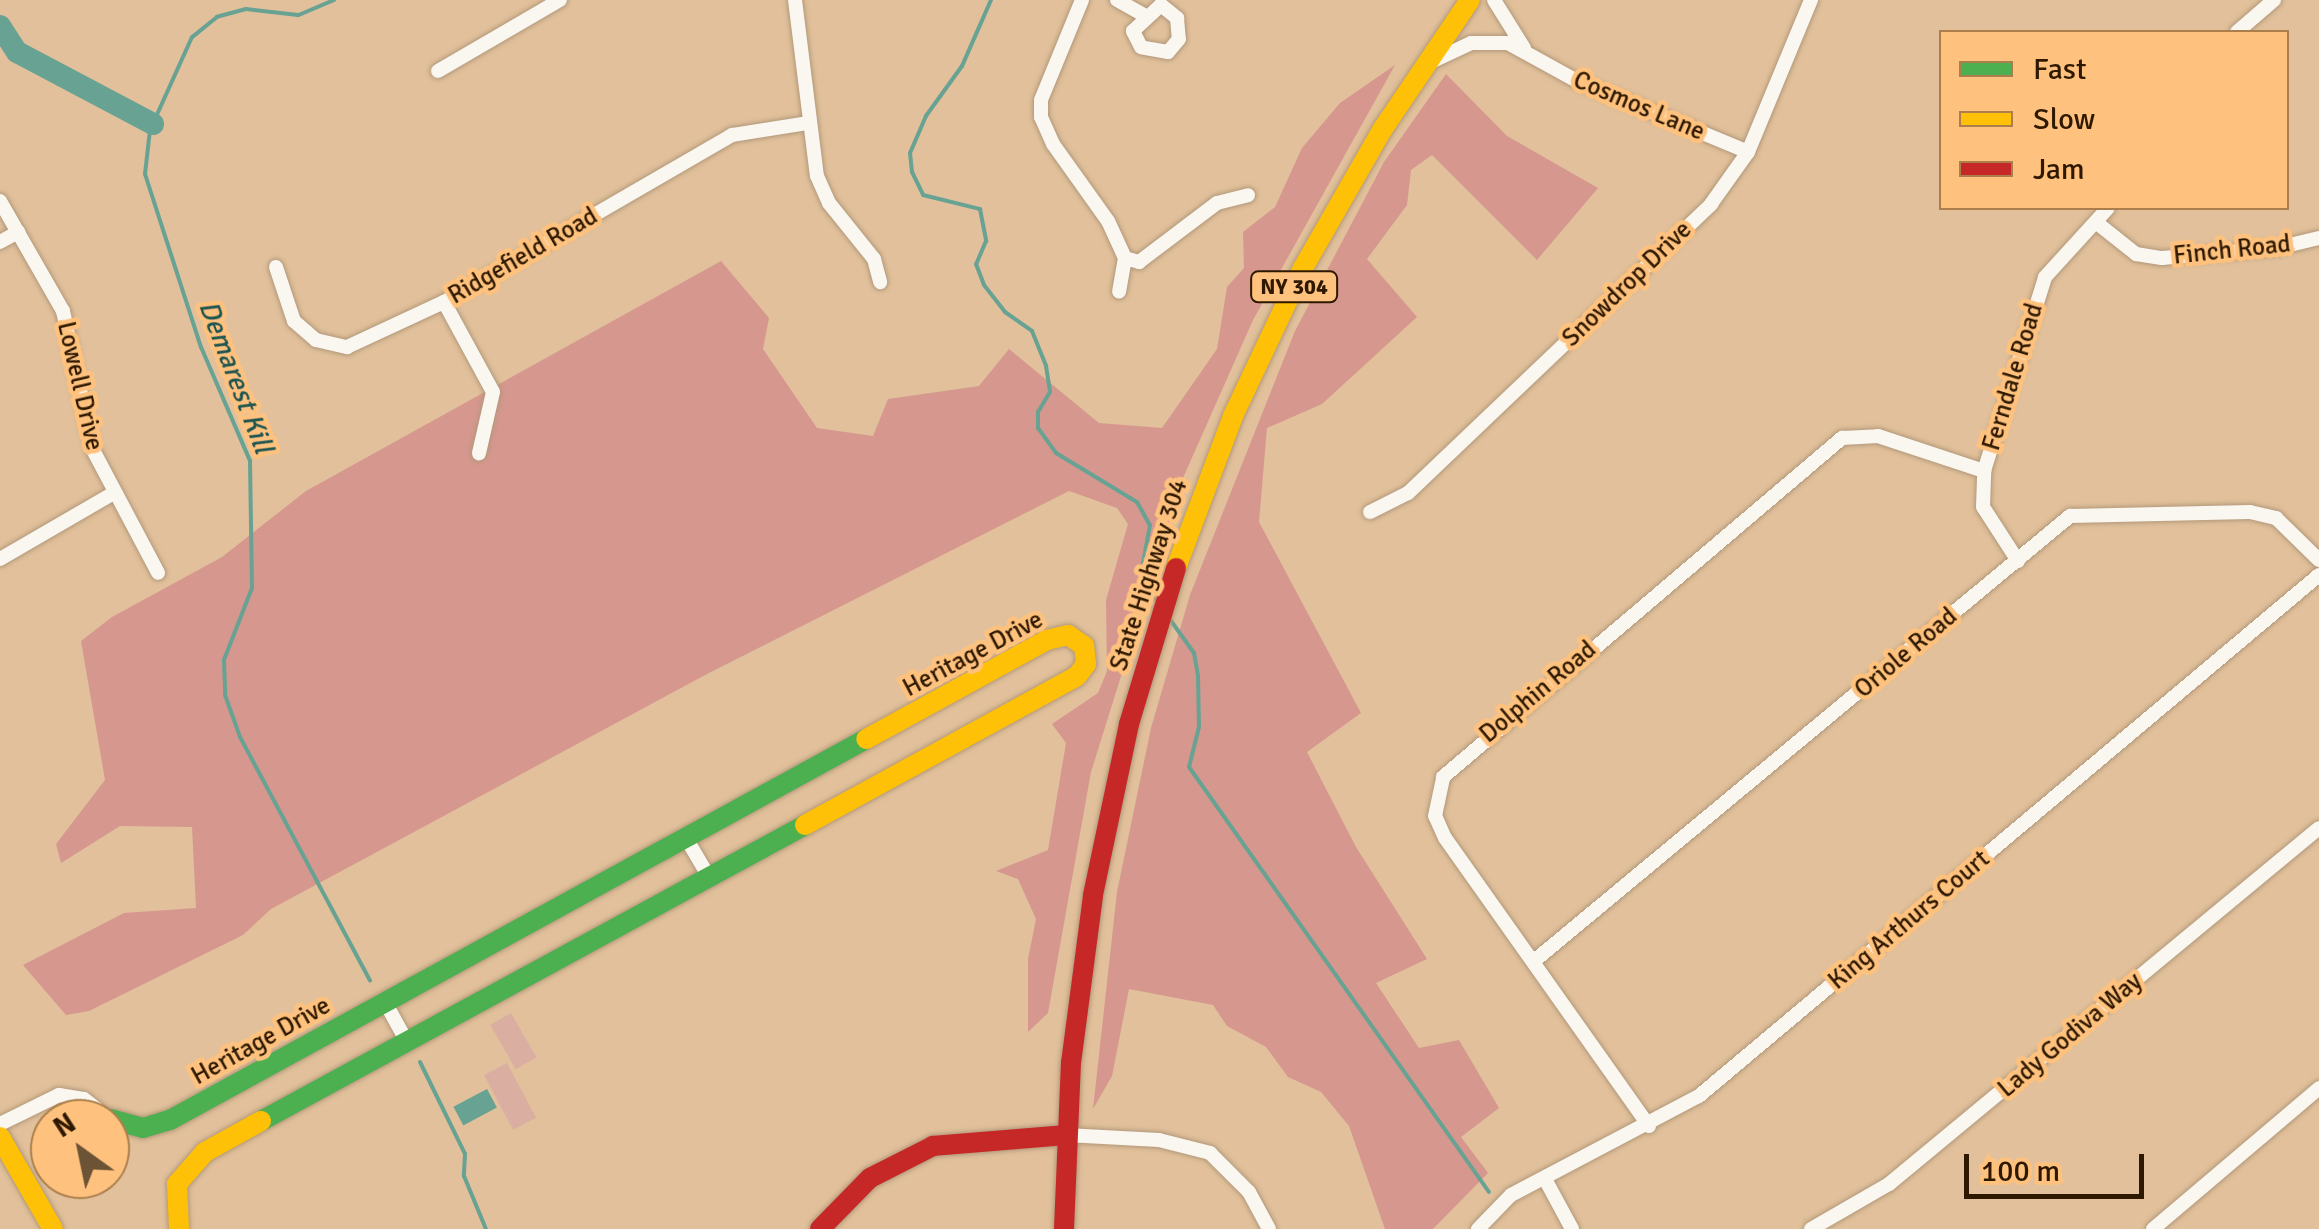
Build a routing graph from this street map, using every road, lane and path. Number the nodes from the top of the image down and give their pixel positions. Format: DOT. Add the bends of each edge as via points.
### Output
graph roads {
  1 [pos="560,0"];
  2 [pos="795,0"];
  3 [pos="1082,0"];
  4 [pos="1117,0"];
  5 [pos="1494,0"];
  6 [pos="1811,0"];
  7 [pos="2274,0"];
  8 [pos="1463,2"];
  9 [pos="1144,16"];
  10 [pos="2240,30"];
  11 [pos="1532,55"];
  12 [pos="1422,68"];
  13 [pos="438,71"];
  14 [pos="808,124"];
  15 [pos="1748,152"];
  16 [pos="1248,195"];
  17 [pos="0,201"];
  18 [pos="2106,210"];
  19 [pos="2097,222"];
  20 [pos="18,232"];
  21 [pos="2319,238"];
  22 [pos="0,242"];
  23 [pos="1125,258"];
  24 [pos="276,267"];
  25 [pos="880,282"];
  26 [pos="1119,291"];
  27 [pos="444,302"];
  28 [pos="479,453"];
  29 [pos="1984,471"];
  30 [pos="114,493"];
  31 [pos="1370,512"];
  32 [pos="0,559"];
  33 [pos="2018,560"];
  34 [pos="2319,560"];
  35 [pos="158,572"];
  36 [pos="2319,575"];
  37 [pos="2319,828"];
  38 [pos="686,838"];
  39 [pos="709,877"];
  40 [pos="1534,961"];
  41 [pos="384,1002"];
  42 [pos="407,1042"];
  43 [pos="2319,1088"];
  44 [pos="51,1099"];
  45 [pos="84,1099"];
  46 [pos="30,1109"];
  47 [pos="0,1124"];
  48 [pos="130,1126"];
  49 [pos="1650,1126"];
  50 [pos="1066,1135"];
  51 [pos="0,1137"];
  52 [pos="1545,1179"];
  53 [pos="54,1229"];
  54 [pos="180,1229"];
  55 [pos="820,1229"];
  56 [pos="1064,1229"];
  57 [pos="1270,1229"];
  58 [pos="1478,1229"];
  59 [pos="1572,1229"];
  60 [pos="1812,1229"];
  61 [pos="2153,1229"];
  1 -- 13 [label="street"];
  2 -- 14 [label="street"];
  3 -- 23 [label="street" via="1041,117"];
  4 -- 9 [label="street"];
  5 -- 11 [label="street, Cosmos Lane"];
  6 -- 15 [label="street, Snowdrop Drive"];
  7 -- 10 [label="street"];
  8 -- 12 [label="street, State Highway 304 / NY 304"];
  11 -- 12 [label="street, Cosmos Lane" via="1484,41"];
  11 -- 15 [label="street, Cosmos Lane"];
  12 -- 50 [label="street, State Highway 304 / NY 304" via="1349,185 1274,327 1168,590 1093,895"];
  14 -- 25 [label="street" via="829,203 874,258"];
  14 -- 27 [label="street, Ridgefield Road" via="732,134"];
  15 -- 31 [label="street, Snowdrop Drive" via="1711,204 1466,438 1397,502"];
  16 -- 23 [label="street" via="1217,203 1139,262"];
  17 -- 20 [label="street, Lowell Drive"];
  18 -- 19 [label="street, Ferndale Road"];
  19 -- 21 [label="street, Finch Road" via="2136,254 2162,258"];
  19 -- 29 [label="street, Ferndale Road" via="2044,276"];
  20 -- 22 [label="street"];
  20 -- 30 [label="street, Lowell Drive" via="63,311 92,450"];
  23 -- 26 [label="street"];
  24 -- 27 [label="street, Ridgefield Road" via="294,322 316,340 347,348"];
  27 -- 28 [label="street" via="493,392"];
  29 -- 33 [label="street, Ferndale Road" via="1983,507"];
  29 -- 40 [label="street, Dolphin Road" via="1878,436 1842,438 1456,761 1435,793 1436,816"];
  30 -- 32 [label="street"];
  30 -- 35 [label="street, Lowell Drive"];
  33 -- 34 [label="street, Oriole Road" via="2060,522 2082,513 2232,512 2276,518"];
  33 -- 40 [label="street, Oriole Road"];
  36 -- 49 [label="street, King Arthurs Court" via="1700,1096"];
  37 -- 60 [label="street, Lady Godiva Way" via="1889,1184"];
  38 -- 39 [label="street"];
  38 -- 39 [label="street, Heritage Drive" via="1051,638 1068,635 1084,646 1086,664 1077,676"];
  38 -- 41 [label="street, Heritage Drive"];
  39 -- 42 [label="street, Heritage Drive"];
  40 -- 49 [label="street, Dolphin Road"];
  41 -- 42 [label="street"];
  41 -- 48 [label="street, Heritage Drive" via="163,1123"];
  42 -- 54 [label="street, Heritage Drive" via="200,1156 176,1191"];
  43 -- 61 [label="street"];
  44 -- 45 [label="street, Heritage Drive"];
  46 -- 47 [label="street, Heritage Drive"];
  49 -- 52 [label="street, King Arthurs Court"];
  50 -- 55 [label="street" via="934,1146 870,1178"];
  50 -- 56 [label="street, State Highway 304 / NY 304"];
  50 -- 57 [label="street" via="1159,1140 1210,1153 1249,1192"];
  51 -- 53 [label="street"];
  52 -- 58 [label="street, King Arthurs Court" via="1500,1202"];
  52 -- 59 [label="street"];
}
